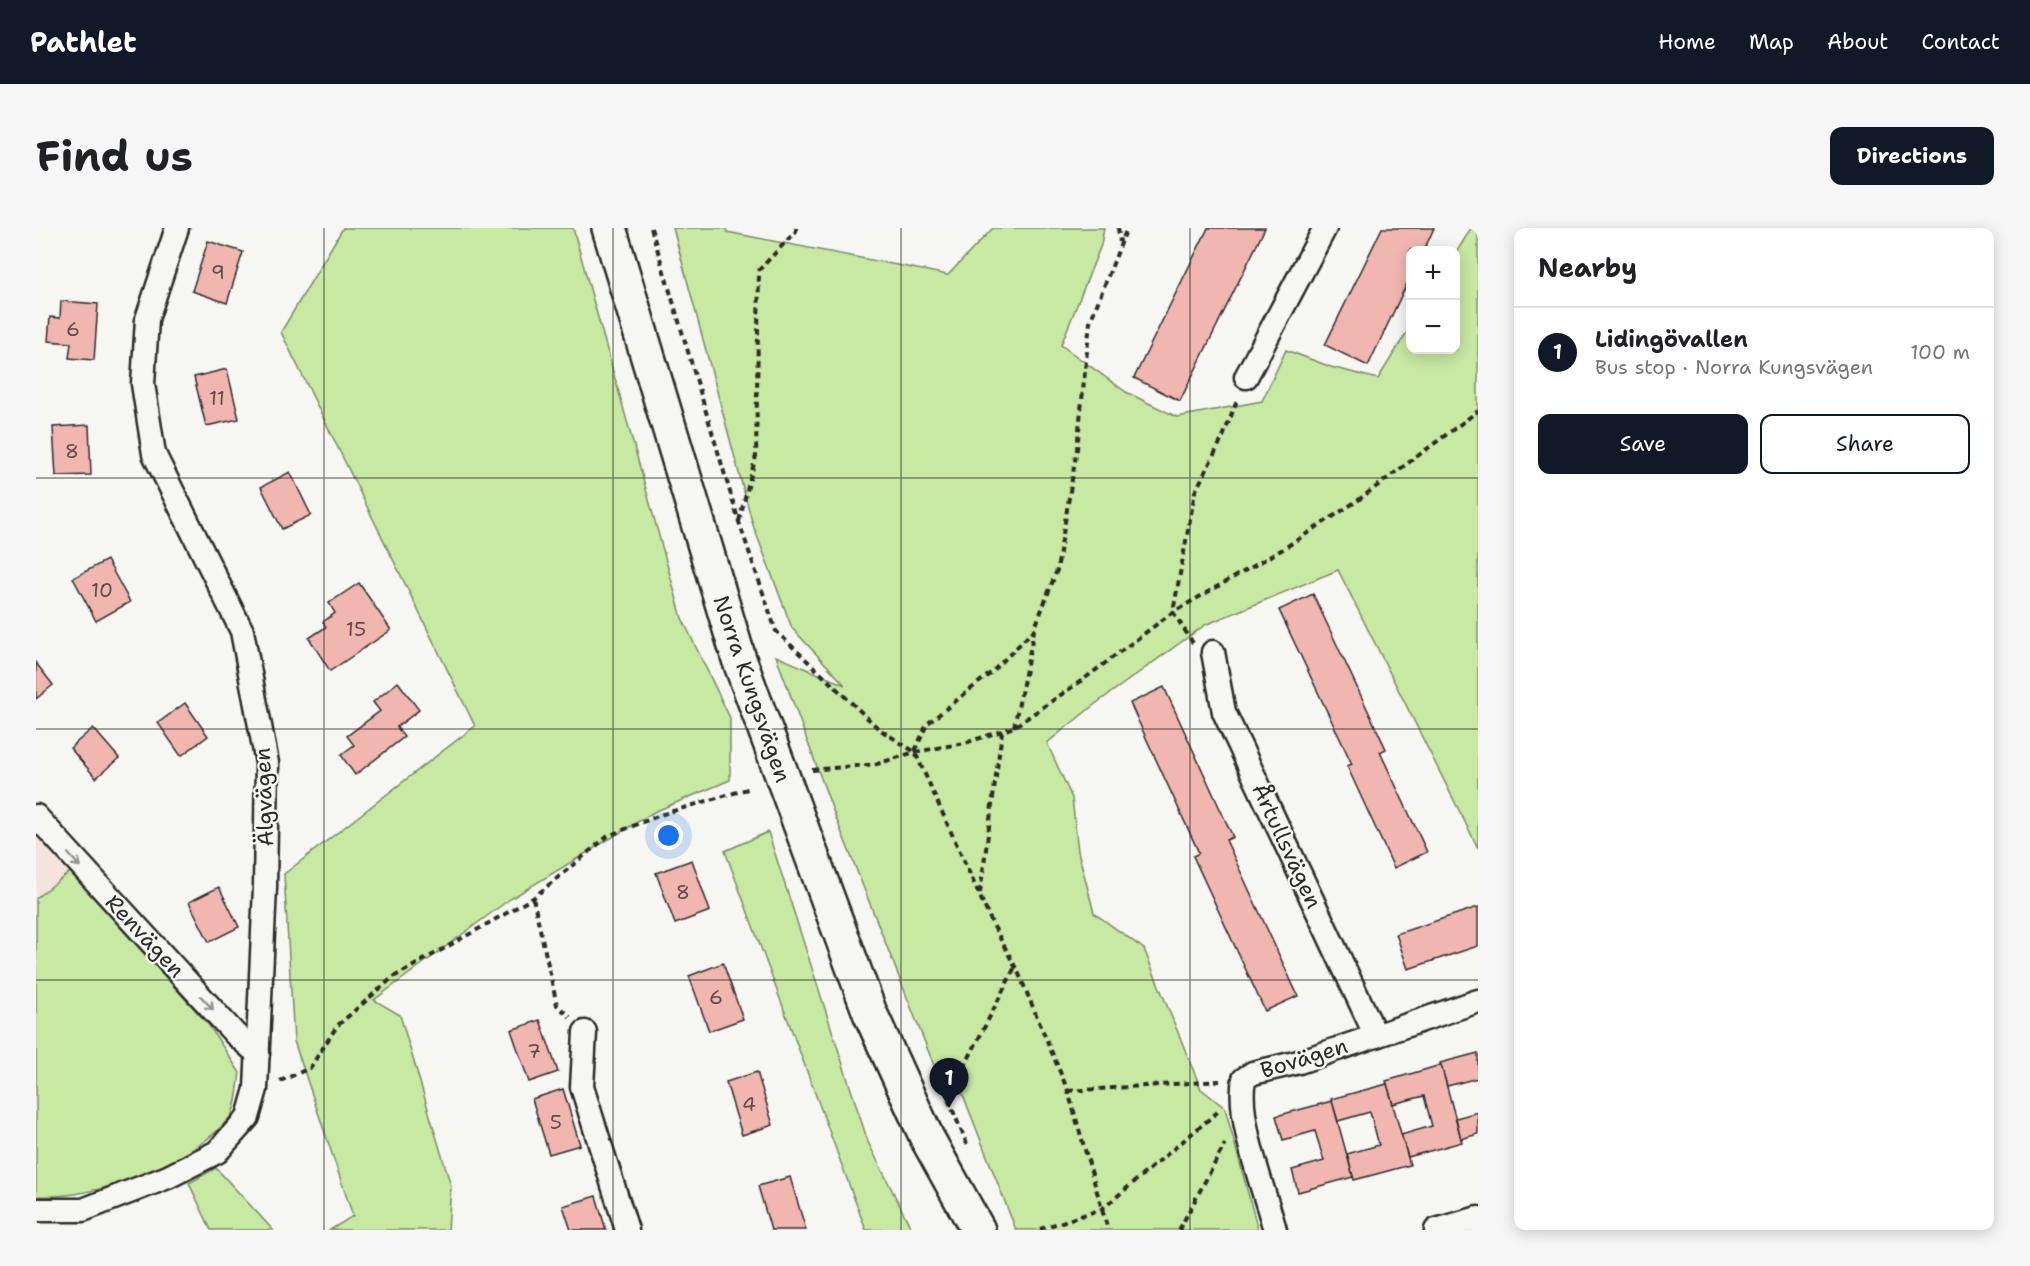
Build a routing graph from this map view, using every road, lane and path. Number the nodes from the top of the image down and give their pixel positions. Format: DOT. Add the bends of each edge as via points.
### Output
graph roads {
  1 [pos="177,228"];
  2 [pos="609,228"];
  3 [pos="651,228"];
  4 [pos="796,228"];
  5 [pos="1118,228"];
  6 [pos="1127,228"];
  7 [pos="1325,228"];
  8 [pos="1120,243"];
  9 [pos="1246,377"];
  10 [pos="1478,411"];
  11 [pos="739,522"];
  12 [pos="1173,612"];
  13 [pos="1034,630"];
  14 [pos="1213,652"];
  15 [pos="1014,727"];
  16 [pos="1000,733"];
  17 [pos="915,752"];
  18 [pos="808,771"];
  19 [pos="751,788"];
  20 [pos="36,816"];
  21 [pos="980,895"];
  22 [pos="533,898"];
  23 [pos="1015,967"];
  24 [pos="1478,1001"];
  25 [pos="585,1032"];
  26 [pos="1376,1036"];
  27 [pos="258,1054"];
  28 [pos="256,1089"];
  29 [pos="1068,1091"];
  30 [pos="1243,1093"];
  31 [pos="927,1138"];
  32 [pos="969,1149"];
  33 [pos="1102,1209"];
  34 [pos="36,1210"];
  35 [pos="1478,1218"];
  36 [pos="1040,1229"];
  37 [pos="627,1230"];
  38 [pos="957,1230"];
  39 [pos="978,1230"];
  40 [pos="1108,1230"];
  41 [pos="1179,1230"];
  42 [pos="1275,1230"];
  43 [pos="1436,1230"];
  1 -- 27 [label="street, Älgvägen" via="147,319 143,384 154,454 242,631 267,763"];
  2 -- 31 [label="main road, Norra Kungsvägen" via="739,659 870,1013"];
  3 -- 11 [label="path"];
  4 -- 11 [label="path" via="759,270 756,456"];
  5 -- 8 [label="path"];
  6 -- 8 [label="path"];
  7 -- 9 [label="street"];
  8 -- 13 [label="path" via="1090,322 1077,449 1057,570"];
  9 -- 12 [label="path" via="1223,437 1195,492"];
  10 -- 12 [label="path" via="1357,501"];
  11 -- 17 [label="path" via="776,631 879,729"];
  12 -- 14 [label="path" via="1190,641"];
  12 -- 15 [label="path"];
  13 -- 15 [label="path"];
  13 -- 17 [label="path" via="992,672 927,724"];
  14 -- 26 [label="street, Årtullsvägen" via="1224,712"];
  15 -- 16 [label="path"];
  16 -- 17 [label="path"];
  16 -- 21 [label="path"];
  17 -- 18 [label="path" via="878,764"];
  17 -- 21 [label="path"];
  19 -- 22 [label="path" via="663,814 608,836"];
  20 -- 27 [label="street, Renvägen, one-way" via="235,1034"];
  21 -- 23 [label="path"];
  22 -- 25 [label="path" via="557,1005"];
  22 -- 28 [label="path" via="392,978 337,1026 310,1068"];
  23 -- 29 [label="path"];
  23 -- 32 [label="path" via="948,1099"];
  24 -- 26 [label="street, Bovägen"];
  25 -- 37 [label="street" via="582,1087"];
  26 -- 30 [label="street, Bovägen" via="1253,1073"];
  27 -- 28 [label="street, Älgvägen"];
  28 -- 34 [label="street, Älgvägen" via="248,1117 217,1152 168,1177 83,1210"];
  29 -- 30 [label="path"];
  29 -- 33 [label="path"];
  30 -- 33 [label="path"];
  30 -- 41 [label="path"];
  30 -- 42 [label="street, Bovägen"];
  31 -- 38 [label="main road, Norra Kungsvägen"];
  31 -- 39 [label="main road, Norra Kungsvägen"];
  33 -- 36 [label="path"];
  33 -- 40 [label="path"];
  35 -- 43 [label="street"];
}
